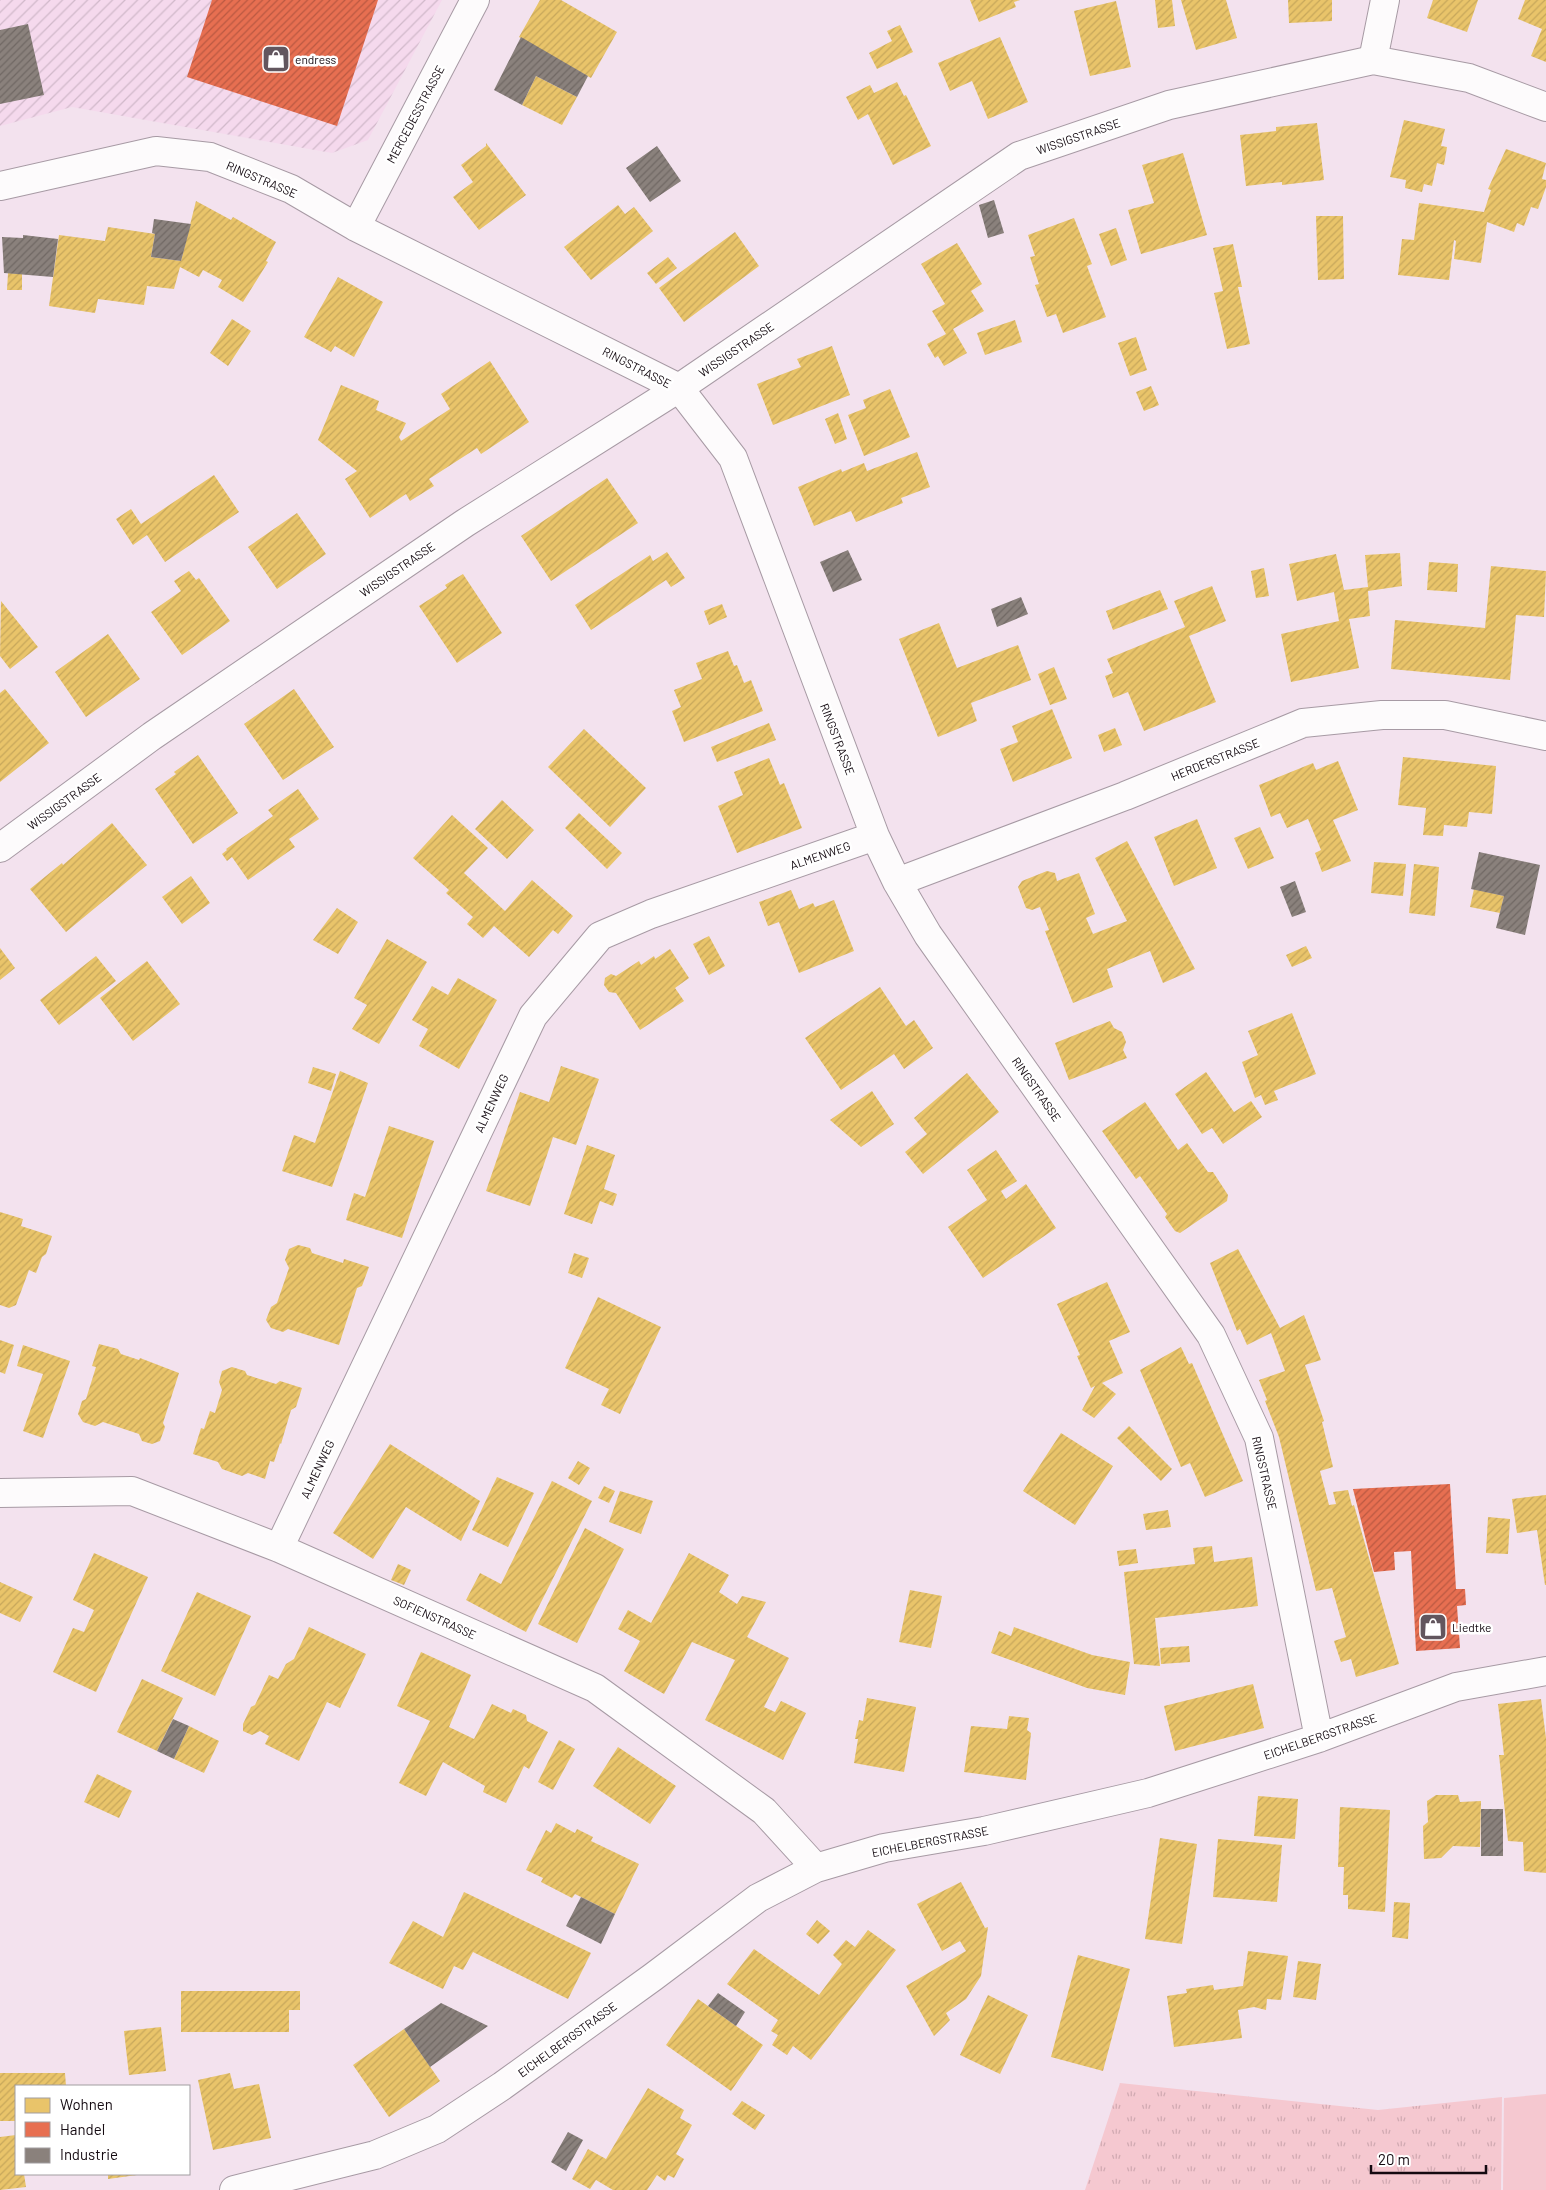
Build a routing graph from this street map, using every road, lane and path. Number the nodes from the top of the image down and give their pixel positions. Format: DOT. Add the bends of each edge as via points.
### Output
graph roads {
  1 [pos="475,0"];
  2 [pos="1385,0"];
  3 [pos="1373,60"];
  4 [pos="1546,108"];
  5 [pos="0,186"];
  6 [pos="356,227"];
  7 [pos="679,388"];
  8 [pos="1546,736"];
  9 [pos="874,836"];
  10 [pos="0,848"];
  11 [pos="897,882"];
  12 [pos="0,1493"];
  13 [pos="280,1548"];
  14 [pos="1546,1671"];
  15 [pos="1319,1738"];
  16 [pos="816,1868"];
  17 [pos="234,2190"];
  1 -- 6 [label="street, MERCEDESSTRASSE"];
  2 -- 3 [label="street"];
  3 -- 4 [label="street, WISSIGSTRASSE" via="1469,78"];
  3 -- 7 [label="street, WISSIGSTRASSE" via="1169,105 1019,156"];
  5 -- 6 [label="street, RINGSTRASSE" via="156,151 210,157 291,189"];
  6 -- 7 [label="street, RINGSTRASSE"];
  7 -- 9 [label="street, RINGSTRASSE" via="733,458"];
  7 -- 10 [label="street, WISSIGSTRASSE" via="465,523 152,736"];
  8 -- 11 [label="street, HERDERSTRASSE" via="1445,715 1382,715 1302,723 1125,796"];
  9 -- 11 [label="street, RINGSTRASSE"];
  9 -- 13 [label="street, ALMENWEG" via="651,914 600,936 533,1016"];
  11 -- 15 [label="street, RINGSTRASSE" via="928,935 1210,1336 1260,1438"];
  12 -- 13 [label="street, SOFIENSTRASSE" via="132,1491"];
  13 -- 16 [label="street, SOFIENSTRASSE" via="595,1688 764,1811"];
  14 -- 15 [label="street, EICHELBERGSTRASSE" via="1456,1688"];
  15 -- 16 [label="street, EICHELBERGSTRASSE" via="1148,1793 984,1831 884,1848"];
  16 -- 17 [label="street, EICHELBERGSTRASSE" via="758,1898 502,2086 436,2129 375,2155"];
}
